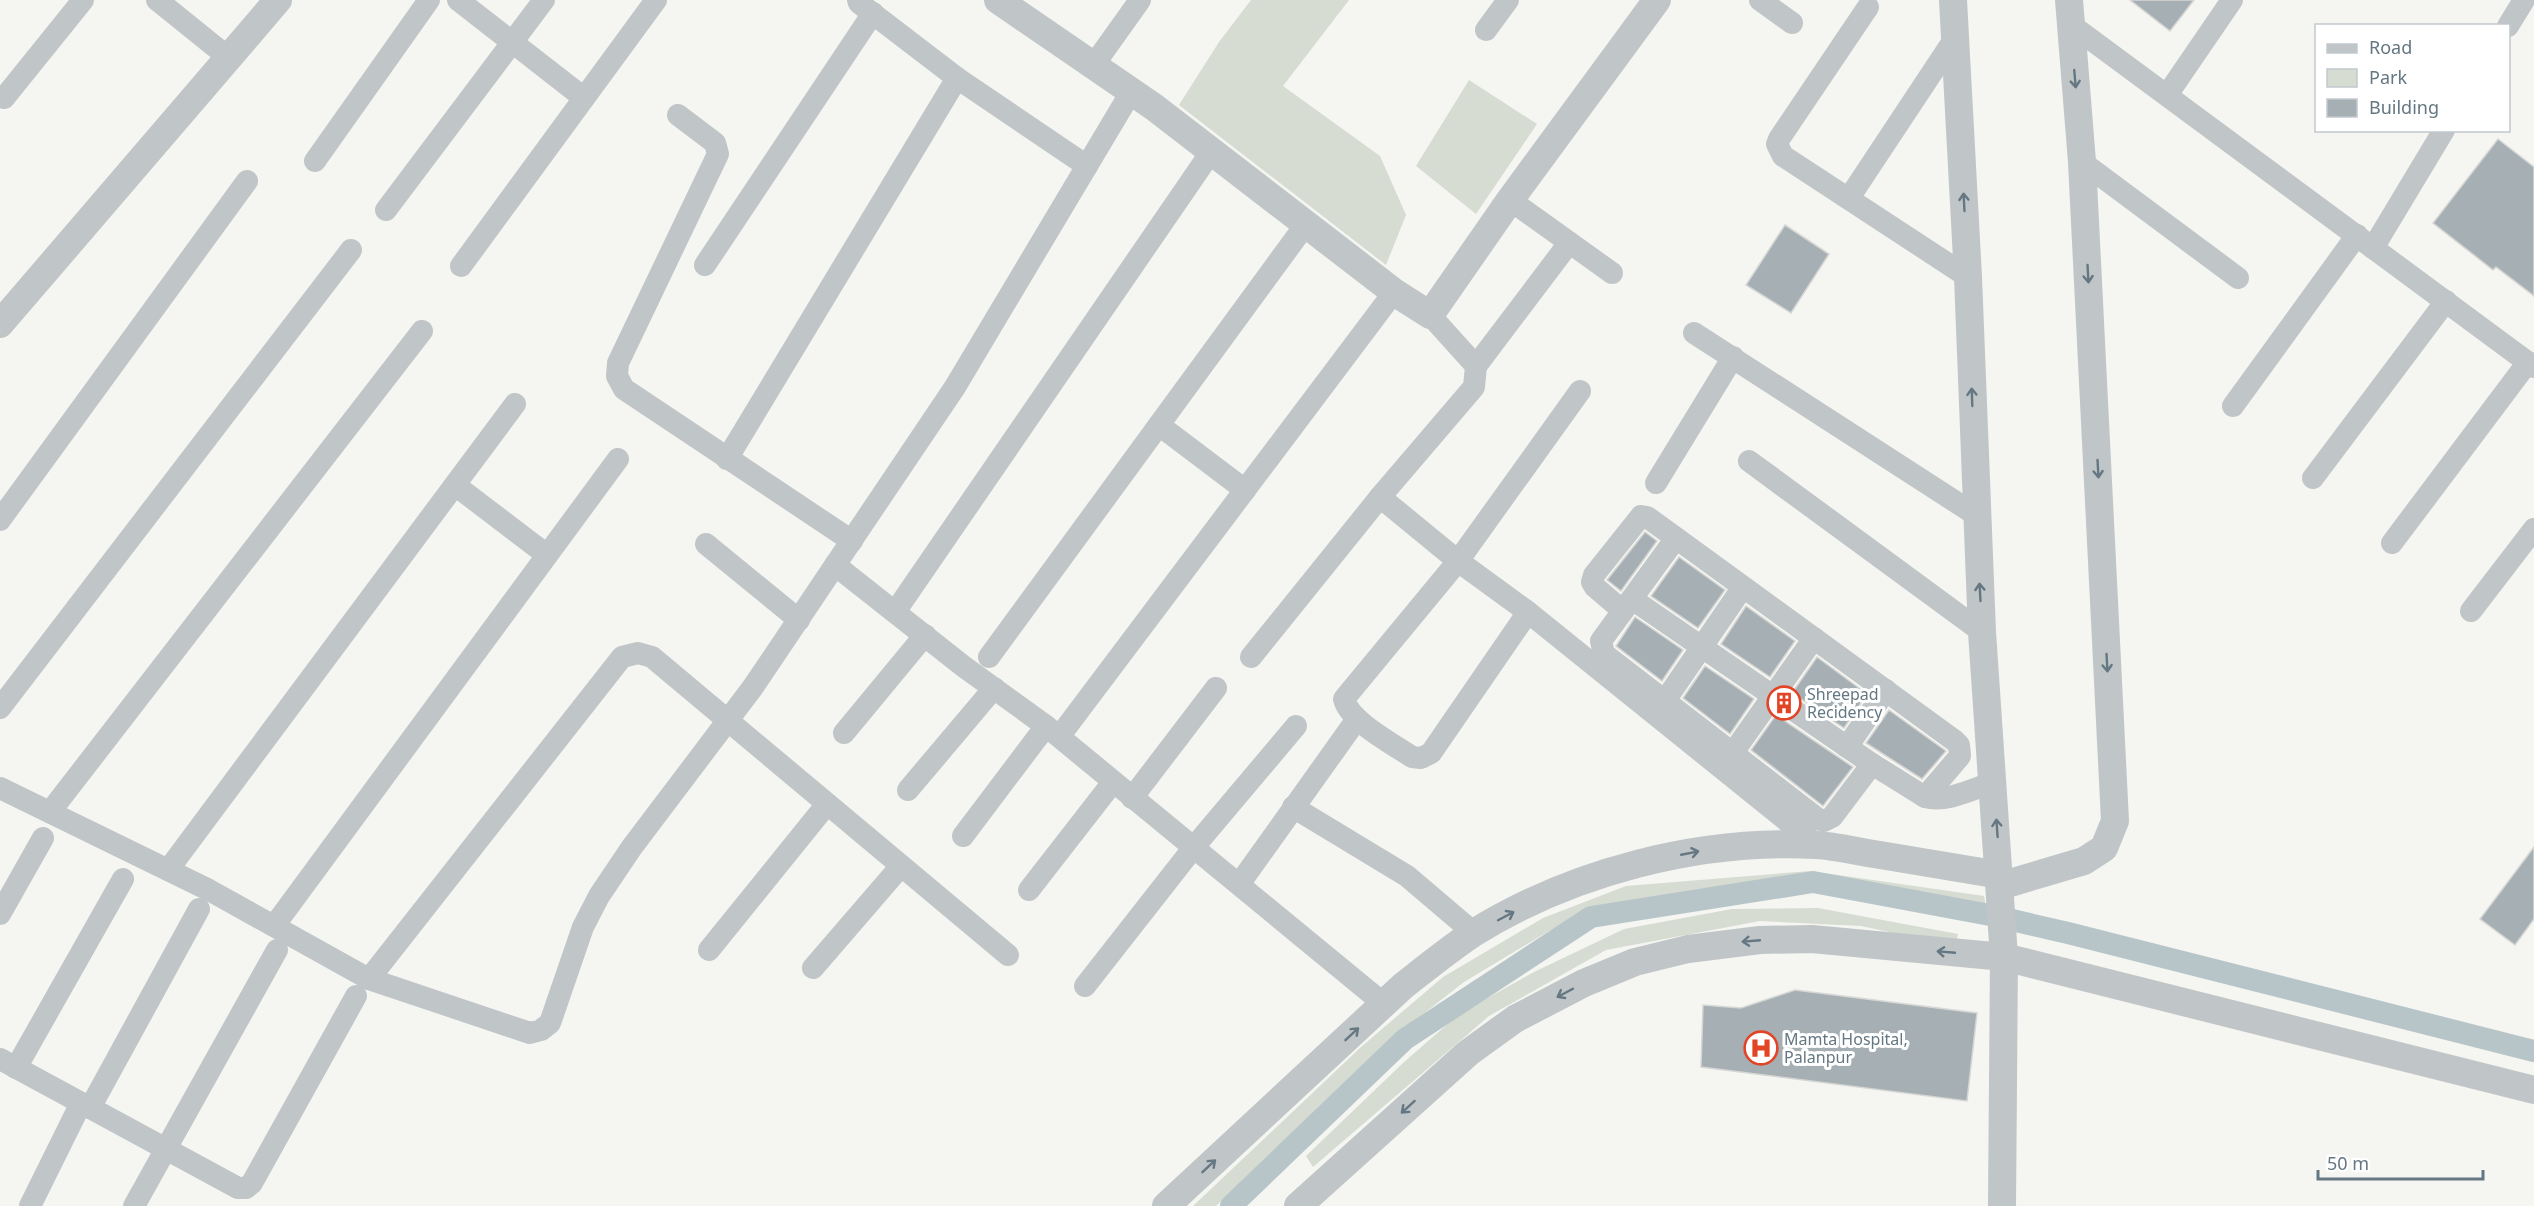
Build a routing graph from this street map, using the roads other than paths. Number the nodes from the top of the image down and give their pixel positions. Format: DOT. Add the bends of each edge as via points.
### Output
graph roads {
  1 [pos="83,0"];
  2 [pos="157,0"];
  3 [pos="278,0"];
  4 [pos="429,0"];
  5 [pos="458,0"];
  6 [pos="544,0"];
  7 [pos="656,0"];
  8 [pos="998,0"];
  9 [pos="1508,0"];
  10 [pos="1657,0"];
  11 [pos="1760,0"];
  12 [pos="1953,0"];
  13 [pos="2232,0"];
  14 [pos="2524,0"];
  15 [pos="1134,2"];
  16 [pos="866,7"];
  17 [pos="1868,7"];
  18 [pos="2069,12"];
  19 [pos="1792,22"];
  20 [pos="2509,24"];
  21 [pos="1486,30"];
  22 [pos="1955,38"];
  23 [pos="512,42"];
  24 [pos="229,58"];
  25 [pos="1093,66"];
  26 [pos="957,78"];
  27 [pos="1131,92"];
  28 [pos="2167,95"];
  29 [pos="4,98"];
  30 [pos="584,98"];
  31 [pos="678,115"];
  32 [pos="2443,132"];
  33 [pos="1211,152"];
  34 [pos="315,161"];
  35 [pos="2082,162"];
  36 [pos="1087,166"];
  37 [pos="247,181"];
  38 [pos="1849,198"];
  39 [pos="1510,200"];
  40 [pos="386,210"];
  41 [pos="1306,224"];
  42 [pos="2365,242"];
  43 [pos="1569,243"];
  44 [pos="351,250"];
  45 [pos="705,265"];
  46 [pos="461,266"];
  47 [pos="1612,273"];
  48 [pos="1968,277"];
  49 [pos="2238,278"];
  50 [pos="1394,292"];
  51 [pos="2446,301"];
  52 [pos="1430,315"];
  53 [pos="0,324"];
  54 [pos="422,331"];
  55 [pos="1694,333"];
  56 [pos="1733,357"];
  57 [pos="2531,364"];
  58 [pos="1476,366"];
  59 [pos="1580,391"];
  60 [pos="515,404"];
  61 [pos="2233,406"];
  62 [pos="1159,425"];
  63 [pos="618,459"];
  64 [pos="727,459"];
  65 [pos="1749,460"];
  66 [pos="2313,478"];
  67 [pos="1656,483"];
  68 [pos="455,484"];
  69 [pos="1245,490"];
  70 [pos="1380,497"];
  71 [pos="1976,515"];
  72 [pos="0,520"];
  73 [pos="2534,529"];
  74 [pos="1676,538"];
  75 [pos="852,542"];
  76 [pos="2392,543"];
  77 [pos="706,544"];
  78 [pos="547,555"];
  79 [pos="1458,561"];
  80 [pos="836,565"];
  81 [pos="1743,587"];
  82 [pos="1628,605"];
  83 [pos="2471,611"];
  84 [pos="895,612"];
  85 [pos="1528,612"];
  86 [pos="799,620"];
  87 [pos="1982,632"];
  88 [pos="925,635"];
  89 [pos="1814,638"];
  90 [pos="1702,647"];
  91 [pos="989,657"];
  92 [pos="1251,657"];
  93 [pos="994,688"];
  94 [pos="1216,688"];
  95 [pos="1886,690"];
  96 [pos="1774,695"];
  97 [pos="1664,702"];
  98 [pos="0,708"];
  99 [pos="1357,718"];
  100 [pos="729,721"];
  101 [pos="1296,726"];
  102 [pos="1056,727"];
  103 [pos="844,733"];
  104 [pos="1847,747"];
  105 [pos="1732,754"];
  106 [pos="1872,764"];
  107 [pos="1113,782"];
  108 [pos="1994,782"];
  109 [pos="0,788"];
  110 [pos="908,790"];
  111 [pos="1924,797"];
  112 [pos="1132,798"];
  113 [pos="827,804"];
  114 [pos="1293,807"];
  115 [pos="50,812"];
  116 [pos="963,836"];
  117 [pos="43,838"];
  118 [pos="1817,845"];
  119 [pos="1194,847"];
  120 [pos="901,866"];
  121 [pos="168,870"];
  122 [pos="123,879"];
  123 [pos="1240,883"];
  124 [pos="1029,890"];
  125 [pos="2001,891"];
  126 [pos="199,909"];
  127 [pos="0,914"];
  128 [pos="274,926"];
  129 [pos="1474,933"];
  130 [pos="2002,949"];
  131 [pos="277,950"];
  132 [pos="709,950"];
  133 [pos="1008,955"];
  134 [pos="813,968"];
  135 [pos="1085,986"];
  136 [pos="362,988"];
  137 [pos="1384,1004"];
  138 [pos="5,1065"];
  139 [pos="2534,1090"];
  140 [pos="86,1106"];
  141 [pos="166,1149"];
  142 [pos="30,1206"];
  143 [pos="134,1206"];
  144 [pos="1166,1206"];
  145 [pos="1298,1206"];
  146 [pos="2002,1206"];
  1 -- 29 [label="street"];
  2 -- 24 [label="street"];
  3 -- 24 [label="street"];
  4 -- 34 [label="street"];
  5 -- 23 [label="street"];
  6 -- 23 [label="street"];
  7 -- 30 [label="street"];
  8 -- 25 [label="street"];
  9 -- 21 [label="street"];
  10 -- 39 [label="street"];
  11 -- 19 [label="street"];
  12 -- 22 [label="street"];
  13 -- 28 [label="street"];
  14 -- 20 [label="street"];
  15 -- 25 [label="street"];
  16 -- 26 [label="street"];
  16 -- 45 [label="street"];
  17 -- 38 [label="street" via="1777,144 1784,156"];
  18 -- 28 [label="street"];
  18 -- 35 [label="street, one-way"];
  22 -- 38 [label="street"];
  48 -- 22 [label="street, one-way"];
  23 -- 30 [label="street"];
  23 -- 40 [label="street"];
  24 -- 53 [label="street"];
  25 -- 27 [label="street"];
  26 -- 36 [label="street"];
  26 -- 64 [label="street"];
  27 -- 33 [label="street"];
  27 -- 36 [label="street"];
  28 -- 42 [label="street"];
  30 -- 46 [label="street"];
  31 -- 64 [label="street" via="715,143 718,154 618,363 617,376 624,389"];
  32 -- 42 [label="street"];
  33 -- 41 [label="street"];
  33 -- 84 [label="street"];
  35 -- 49 [label="street"];
  35 -- 125 [label="street, one-way" via="2115,821 2104,848 2084,861"];
  36 -- 75 [label="street" via="955,387"];
  37 -- 72 [label="street"];
  38 -- 48 [label="street"];
  39 -- 43 [label="street"];
  39 -- 52 [label="street"];
  41 -- 50 [label="street"];
  41 -- 62 [label="street"];
  42 -- 51 [label="street"];
  42 -- 61 [label="street"];
  43 -- 47 [label="street"];
  43 -- 58 [label="street"];
  44 -- 98 [label="street"];
  71 -- 48 [label="street, one-way"];
  50 -- 52 [label="street"];
  50 -- 69 [label="street"];
  51 -- 57 [label="street"];
  51 -- 66 [label="street"];
  52 -- 58 [label="street"];
  54 -- 115 [label="street"];
  55 -- 56 [label="street"];
  56 -- 67 [label="street"];
  56 -- 71 [label="street"];
  57 -- 76 [label="street"];
  58 -- 70 [label="street" via="1474,387"];
  59 -- 79 [label="street"];
  60 -- 68 [label="street"];
  62 -- 69 [label="street"];
  62 -- 91 [label="street"];
  63 -- 78 [label="street"];
  64 -- 75 [label="street"];
  65 -- 87 [label="street"];
  68 -- 78 [label="street"];
  68 -- 121 [label="street"];
  69 -- 102 [label="street"];
  70 -- 79 [label="street"];
  70 -- 92 [label="street"];
  87 -- 71 [label="street, one-way"];
  73 -- 83 [label="street"];
  74 -- 81 [label="street"];
  74 -- 82 [label="street"];
  74 -- 82 [label="street" via="1641,516 1594,575 1595,587"];
  75 -- 80 [label="street"];
  77 -- 86 [label="street"];
  78 -- 128 [label="street"];
  79 -- 85 [label="street"];
  79 -- 99 [label="street" via="1344,699 1346,708"];
  80 -- 84 [label="street"];
  80 -- 86 [label="street"];
  81 -- 89 [label="street"];
  81 -- 90 [label="street"];
  82 -- 90 [label="street"];
  82 -- 97 [label="street" via="1601,641 1604,654"];
  84 -- 88 [label="street"];
  85 -- 99 [label="street" via="1431,753 1412,757"];
  85 -- 118 [label="street"];
  86 -- 100 [label="street"];
  87 -- 108 [label="street"];
  88 -- 93 [label="street"];
  88 -- 103 [label="street"];
  89 -- 95 [label="street"];
  89 -- 96 [label="street"];
  90 -- 96 [label="street"];
  90 -- 97 [label="street"];
  93 -- 102 [label="street"];
  93 -- 110 [label="street"];
  94 -- 112 [label="street"];
  95 -- 104 [label="street"];
  95 -- 111 [label="street" via="1959,745 1960,756"];
  96 -- 104 [label="street"];
  96 -- 105 [label="street"];
  97 -- 105 [label="street"];
  99 -- 114 [label="street"];
  100 -- 113 [label="street"];
  100 -- 136 [label="street" via="599,896 550,1023 541,1030 530,1033"];
  100 -- 136 [label="street" via="652,657 638,652 622,657"];
  101 -- 119 [label="street"];
  102 -- 107 [label="street"];
  102 -- 116 [label="street"];
  104 -- 106 [label="street"];
  105 -- 106 [label="street" via="1824,821 1832,817"];
  106 -- 111 [label="street"];
  107 -- 112 [label="street"];
  107 -- 124 [label="street"];
  108 -- 111 [label="street" via="1945,798"];
  125 -- 108 [label="street, one-way"];
  109 -- 115 [label="street"];
  112 -- 119 [label="street"];
  113 -- 120 [label="street"];
  113 -- 132 [label="street"];
  114 -- 123 [label="street"];
  114 -- 129 [label="street" via="1407,876"];
  115 -- 121 [label="street"];
  117 -- 127 [label="street"];
  118 -- 125 [label="street"];
  129 -- 118 [label="street, one-way" via="1549,894 1608,873 1715,849"];
  119 -- 123 [label="street"];
  119 -- 135 [label="street"];
  120 -- 133 [label="street"];
  120 -- 134 [label="street"];
  121 -- 128 [label="street"];
  122 -- 138 [label="street"];
  123 -- 137 [label="street"];
  125 -- 130 [label="street"];
  126 -- 140 [label="street"];
  128 -- 136 [label="street"];
  129 -- 137 [label="street" via="1443,953"];
  130 -- 139 [label="street"];
  130 -- 145 [label="street, one-way" via="1812,939 1722,944 1635,962 1515,1019 1468,1053"];
  130 -- 146 [label="street"];
  131 -- 141 [label="street"];
  136 -- 141 [label="street" via="246,1188 238,1188"];
  144 -- 137 [label="street, one-way"];
  138 -- 140 [label="street"];
  140 -- 141 [label="street"];
  140 -- 142 [label="street"];
  141 -- 143 [label="street"];
}
